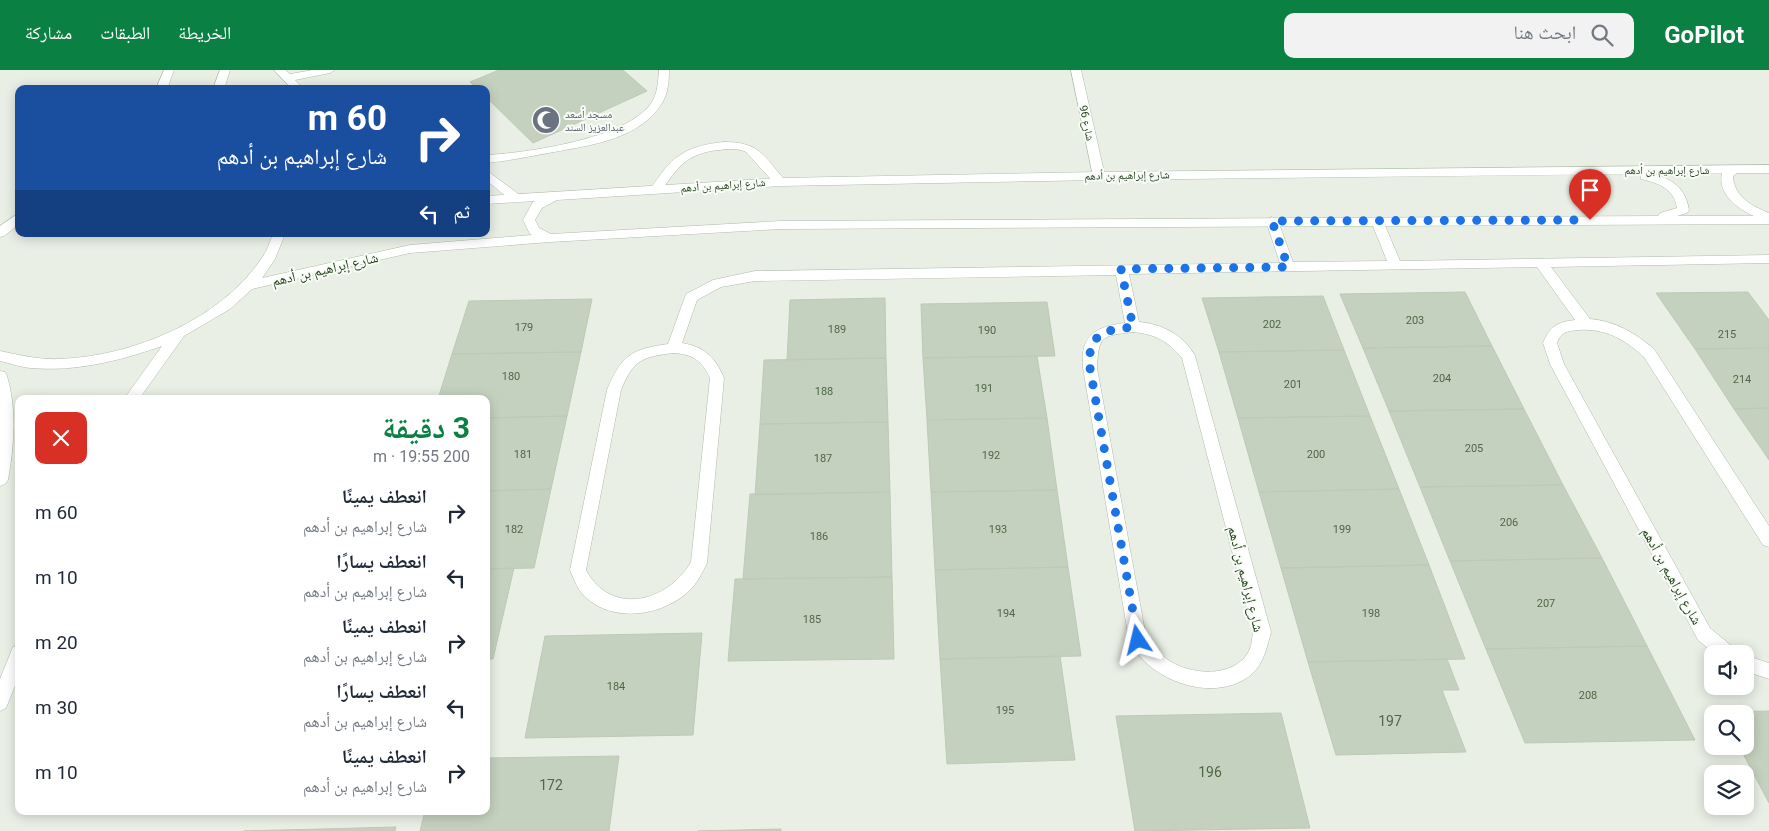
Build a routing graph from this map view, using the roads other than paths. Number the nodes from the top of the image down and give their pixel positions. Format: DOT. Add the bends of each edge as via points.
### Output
graph roads {
  1 [pos="169,70"];
  2 [pos="225,70"];
  3 [pos="330,70"];
  4 [pos="664,70"];
  5 [pos="1076,70"];
  6 [pos="283,74"];
  7 [pos="163,85"];
  8 [pos="219,85"];
  9 [pos="295,85"];
  10 [pos="490,159"];
  11 [pos="1769,168"];
  12 [pos="1736,169"];
  13 [pos="1616,170"];
  14 [pos="1098,176"];
  15 [pos="490,177"];
  16 [pos="780,182"];
  17 [pos="656,190"];
  18 [pos="557,196"];
  19 [pos="516,198"];
  20 [pos="490,200"];
  21 [pos="15,217"];
  22 [pos="1769,218"];
  23 [pos="15,220"];
  24 [pos="1649,220"];
  25 [pos="1272,221"];
  26 [pos="1377,221"];
  27 [pos="0,222"];
  28 [pos="0,233"];
  29 [pos="278,237"];
  30 [pos="550,238"];
  31 [pos="1769,259"];
  32 [pos="1541,262"];
  33 [pos="1395,265"];
  34 [pos="1288,267"];
  35 [pos="1121,269"];
  36 [pos="246,286"];
  37 [pos="1585,323"];
  38 [pos="1133,327"];
  39 [pos="180,333"];
  40 [pos="674,348"];
  41 [pos="0,356"];
  42 [pos="0,376"];
  43 [pos="134,395"];
  44 [pos="0,480"];
  45 [pos="1769,540"];
  46 [pos="1717,645"];
  47 [pos="15,664"];
  48 [pos="1754,666"];
  49 [pos="1769,671"];
  50 [pos="0,702"];
  1 -- 7 [label="street"];
  2 -- 8 [label="street"];
  3 -- 6 [label="street"];
  4 -- 10 [label="street" via="658,102 628,128 595,140"];
  5 -- 14 [label="street, شارع 96"];
  6 -- 9 [label="street"];
  11 -- 12 [label="street, شارع إبراهيم بن أدهم"];
  12 -- 13 [label="street, شارع إبراهيم بن أدهم"];
  12 -- 22 [label="street" via="1727,175 1726,184 1732,194 1743,205"];
  13 -- 14 [label="street, شارع إبراهيم بن أدهم"];
  13 -- 24 [label="street" via="1659,178 1673,187 1682,199 1683,210"];
  14 -- 16 [label="street, شارع إبراهيم بن أدهم"];
  15 -- 19 [label="street"];
  16 -- 17 [label="street, شارع إبراهيم بن أدهم"];
  16 -- 17 [label="street" via="749,148 711,147 683,156"];
  17 -- 18 [label="street, شارع إبراهيم بن أدهم"];
  18 -- 19 [label="street, شارع إبراهيم بن أدهم"];
  18 -- 30 [label="street" via="537,205 529,220 534,230"];
  19 -- 20 [label="street, شارع إبراهيم بن أدهم"];
  21 -- 27 [label="street"];
  22 -- 24 [label="street, شارع إبراهيم بن أدهم"];
  23 -- 28 [label="street"];
  24 -- 26 [label="street, شارع إبراهيم بن أدهم"];
  25 -- 26 [label="street, شارع إبراهيم بن أدهم"];
  25 -- 30 [label="street, شارع إبراهيم بن أدهم" via="780,225"];
  25 -- 34 [label="street"];
  26 -- 33 [label="street"];
  29 -- 36 [label="street" via="269,258"];
  30 -- 36 [label="street, شارع إبراهيم بن أدهم" via="410,249"];
  31 -- 32 [label="street"];
  32 -- 33 [label="street"];
  32 -- 37 [label="street"];
  33 -- 34 [label="street"];
  34 -- 35 [label="street"];
  35 -- 38 [label="street"];
  35 -- 40 [label="street" via="755,276 718,283 691,297"];
  36 -- 39 [label="street" via="216,311"];
  37 -- 45 [label="street, شارع إبراهيم بن أدهم" via="1615,328 1633,338 1649,353"];
  37 -- 46 [label="street, شارع إبراهيم بن أدهم" via="1561,326 1554,332 1550,343 1557,364 1704,634"];
  38 -- 38 [label="street, شارع إبراهيم بن أدهم" via="1108,330 1100,335 1091,347 1090,368 1138,640 1162,666 1185,677 1214,680 1236,674 1253,660 1262,632 1188,356 1162,332"];
  39 -- 41 [label="street" via="129,353 77,364 29,364"];
  39 -- 43 [label="street"];
  40 -- 40 [label="street" via="646,351 636,356 623,368 614,390 578,570 582,582 592,594 609,604 636,607 659,602 680,589 699,563 717,378 711,363 700,353 690,348"];
  42 -- 44 [label="street" via="7,413 6,448"];
  47 -- 50 [label="street"];
  48 -- 49 [label="street"];
}
